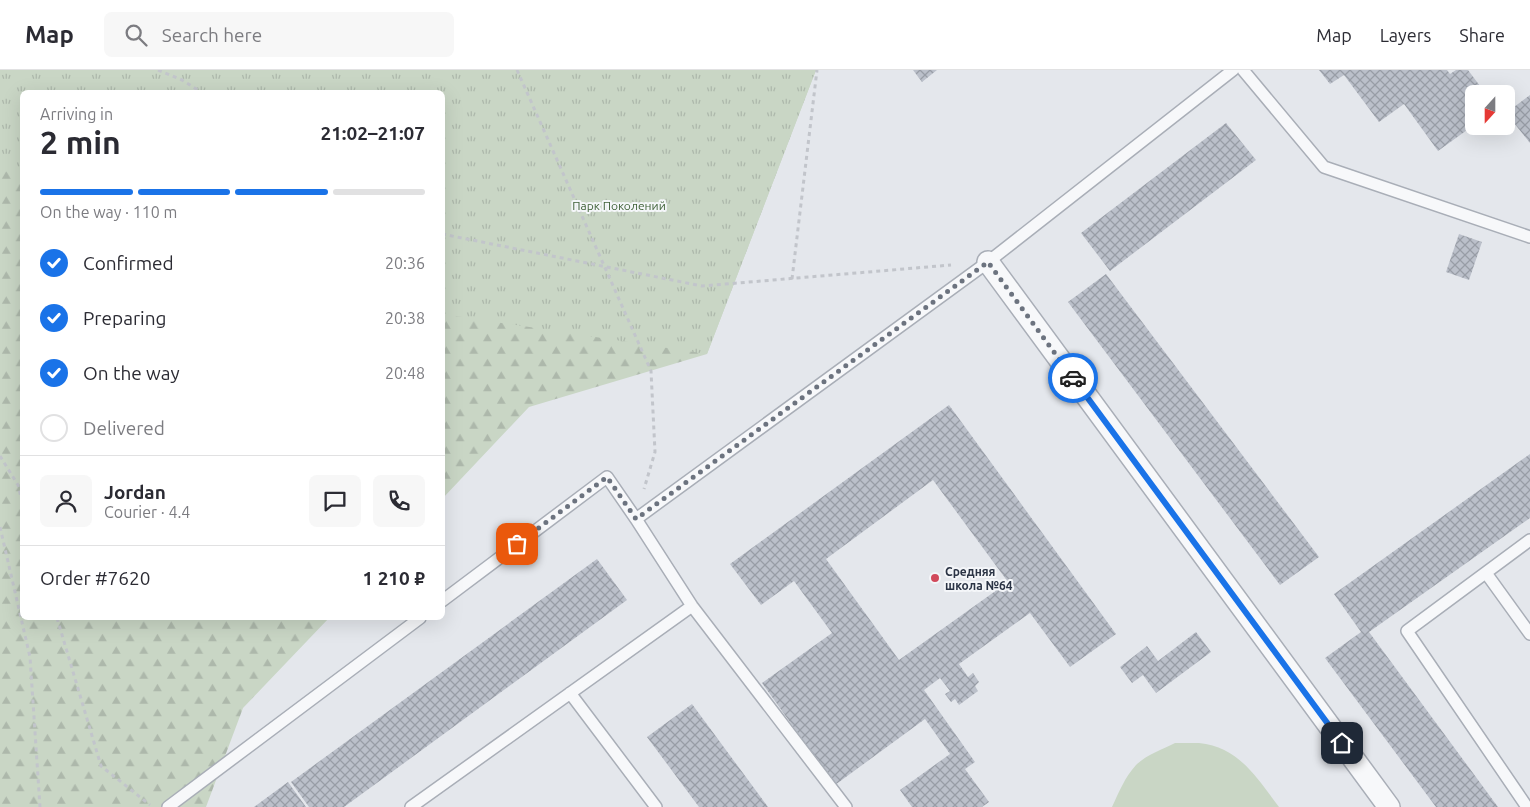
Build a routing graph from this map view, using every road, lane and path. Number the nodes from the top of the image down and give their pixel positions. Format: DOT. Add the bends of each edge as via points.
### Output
graph roads {
  1 [pos="158,70"];
  2 [pos="517,70"];
  3 [pos="817,70"];
  4 [pos="1233,70"];
  5 [pos="1242,70"];
  6 [pos="199,90"];
  7 [pos="445,235"];
  8 [pos="1530,237"];
  9 [pos="988,262"];
  10 [pos="605,267"];
  11 [pos="792,279"];
  12 [pos="0,456"];
  13 [pos="20,492"];
  14 [pos="636,519"];
  15 [pos="0,527"];
  16 [pos="1530,540"];
  17 [pos="1486,573"];
  18 [pos="445,599"];
  19 [pos="692,606"];
  20 [pos="20,614"];
  21 [pos="21,620"];
  22 [pos="58,620"];
  23 [pos="417,620"];
  24 [pos="1530,634"];
  25 [pos="570,693"];
  26 [pos="40,807"];
  27 [pos="153,807"];
  28 [pos="168,807"];
  29 [pos="411,807"];
  30 [pos="656,807"];
  31 [pos="846,807"];
  32 [pos="1389,807"];
  33 [pos="1527,807"];
  1 -- 6 [label="path"];
  2 -- 10 [label="path"];
  3 -- 11 [label="path"];
  4 -- 9 [label="lane"];
  5 -- 8 [label="lane" via="1324,167"];
  7 -- 10 [label="path"];
  9 -- 11 [label="path"];
  9 -- 14 [label="lane"];
  9 -- 32 [label="street"];
  10 -- 11 [label="path" via="702,286"];
  10 -- 14 [label="path" via="650,371 655,452"];
  12 -- 13 [label="path"];
  14 -- 18 [label="lane" via="607,477"];
  14 -- 19 [label="lane"];
  15 -- 20 [label="path"];
  16 -- 17 [label="lane"];
  17 -- 24 [label="lane"];
  17 -- 33 [label="lane" via="1407,631"];
  19 -- 25 [label="lane"];
  19 -- 31 [label="lane"];
  21 -- 26 [label="path" via="30,657"];
  22 -- 27 [label="path" via="100,766"];
  23 -- 28 [label="lane"];
  25 -- 29 [label="lane"];
  25 -- 30 [label="lane"];
}
